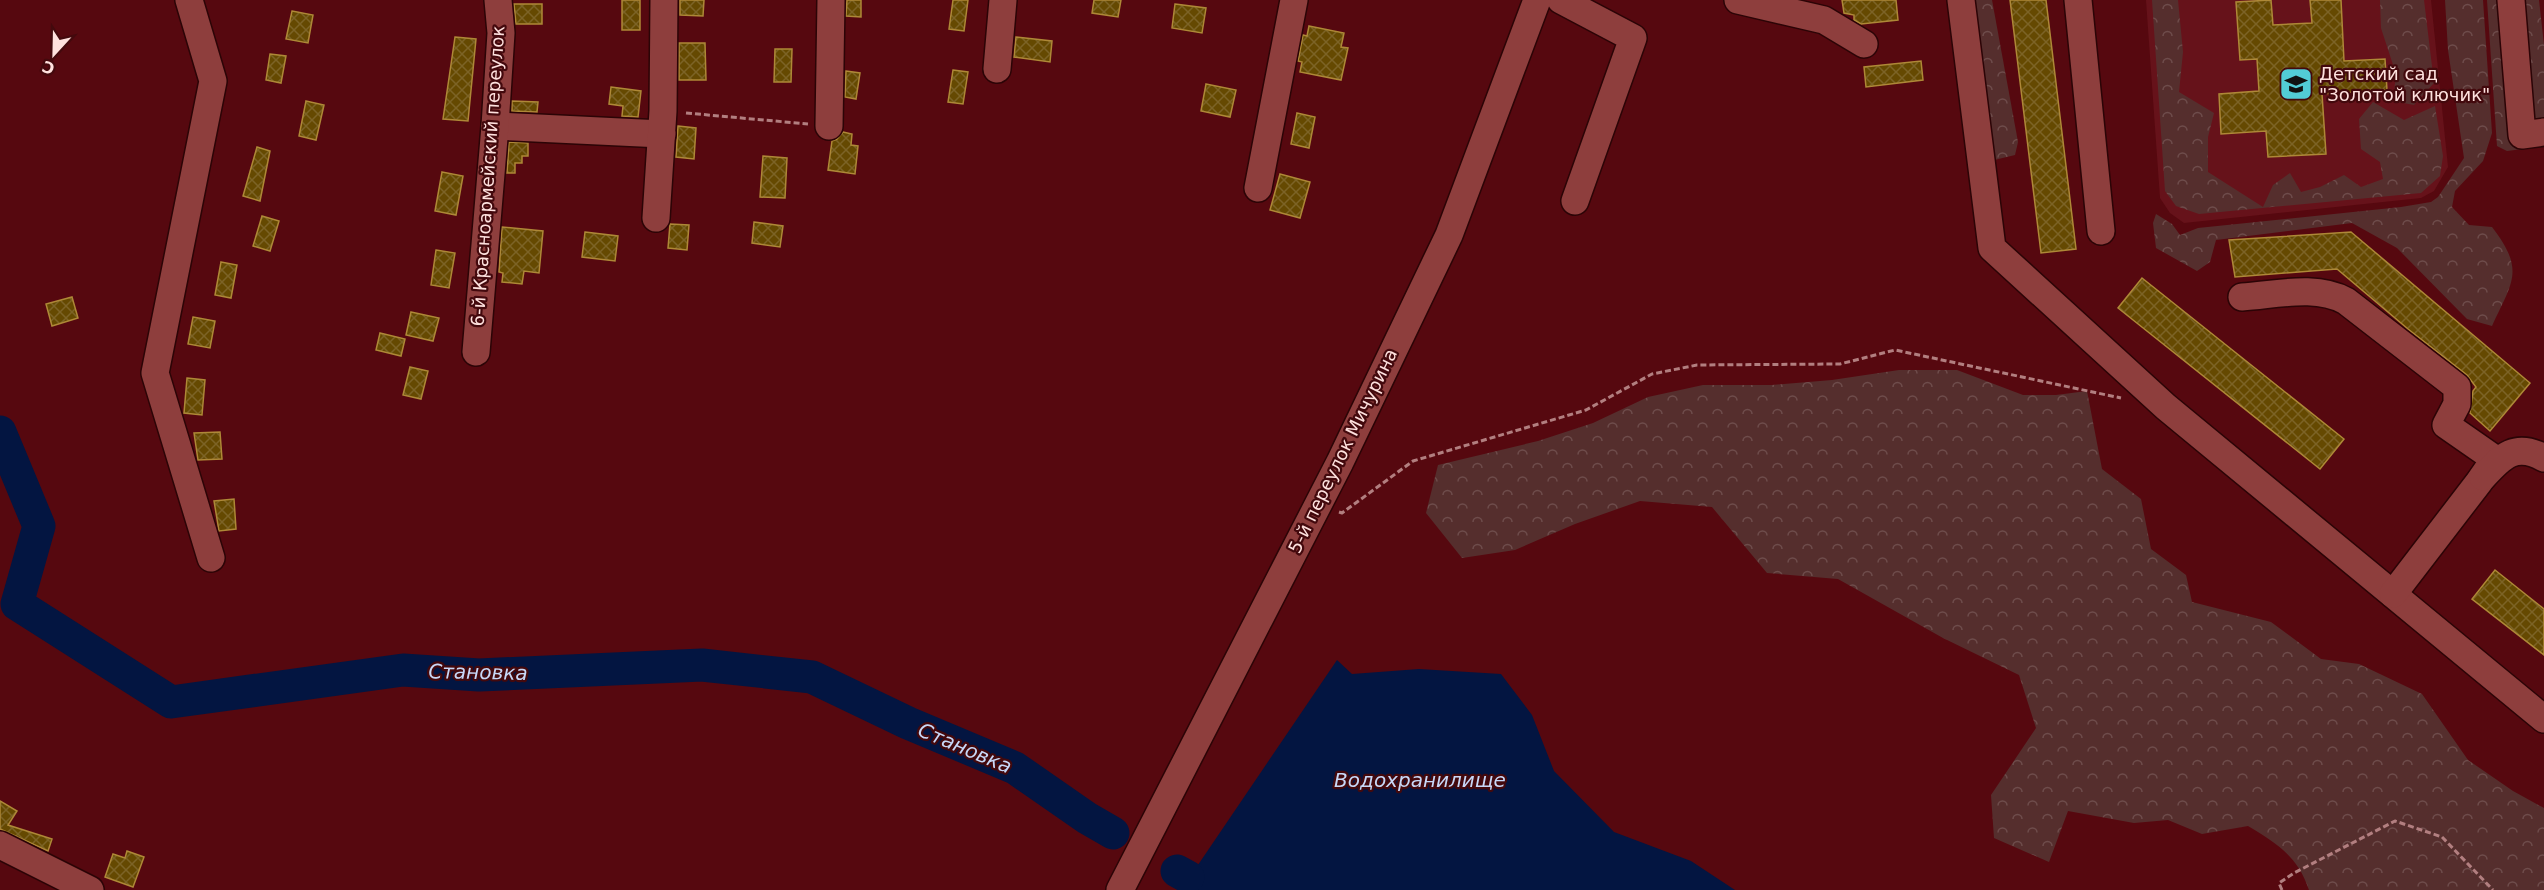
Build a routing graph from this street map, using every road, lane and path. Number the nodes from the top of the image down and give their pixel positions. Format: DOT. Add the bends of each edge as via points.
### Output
graph roads {
  1 [pos="189,0"];
  2 [pos="498,0"];
  3 [pos="663,0"];
  4 [pos="831,0"];
  5 [pos="1004,0"];
  6 [pos="1294,0"];
  7 [pos="1537,0"];
  8 [pos="1561,0"];
  9 [pos="1738,0"];
  10 [pos="1961,0"];
  11 [pos="2078,0"];
  12 [pos="2511,0"];
  13 [pos="1864,44"];
  14 [pos="997,69"];
  15 [pos="662,122"];
  16 [pos="495,126"];
  17 [pos="829,126"];
  18 [pos="2544,132"];
  19 [pos="1258,188"];
  20 [pos="1575,201"];
  21 [pos="656,218"];
  22 [pos="2101,231"];
  23 [pos="2242,297"];
  24 [pos="476,352"];
  25 [pos="2132,400"];
  26 [pos="2544,458"];
  27 [pos="2483,477"];
  28 [pos="1316,508"];
  29 [pos="212,558"];
  30 [pos="2393,594"];
  31 [pos="2544,719"];
  32 [pos="0,845"];
  33 [pos="90,890"];
  34 [pos="1120,890"];
  35 [pos="2282,890"];
  36 [pos="2493,890"];
  1 -- 29 [label="street" via="213,81 155,373"];
  2 -- 16 [label="street, 6-й Красноармейский переулок" via="501,33"];
  3 -- 15 [label="street"];
  4 -- 17 [label="street"];
  5 -- 14 [label="street"];
  6 -- 19 [label="street"];
  7 -- 28 [label="street, 5-й переулок Мичурина" via="1449,235"];
  8 -- 20 [label="street" via="1633,38"];
  9 -- 13 [label="street" via="1824,20"];
  10 -- 30 [label="street" via="1992,248 2166,407"];
  11 -- 22 [label="street"];
  12 -- 18 [label="street" via="2522,135"];
  15 -- 16 [label="street"];
  15 -- 17 [label="path"];
  15 -- 21 [label="street"];
  16 -- 24 [label="street, 6-й Красноармейский переулок"];
  23 -- 27 [label="street" via="2318,292 2332,293 2346,301 2457,387 2457,404 2446,425 2492,457"];
  25 -- 28 [label="path" via="1895,350 1840,364 1697,365 1652,374 1586,410 1413,461 1342,513"];
  26 -- 27 [label="street" via="2532,451 2518,450 2504,457"];
  27 -- 30 [label="street"];
  28 -- 34 [label="street, 5-й переулок Мичурина"];
  30 -- 31 [label="street"];
  32 -- 33 [label="street"];
  35 -- 36 [label="path" via="2279,883 2294,873 2395,821 2442,837"];
}
